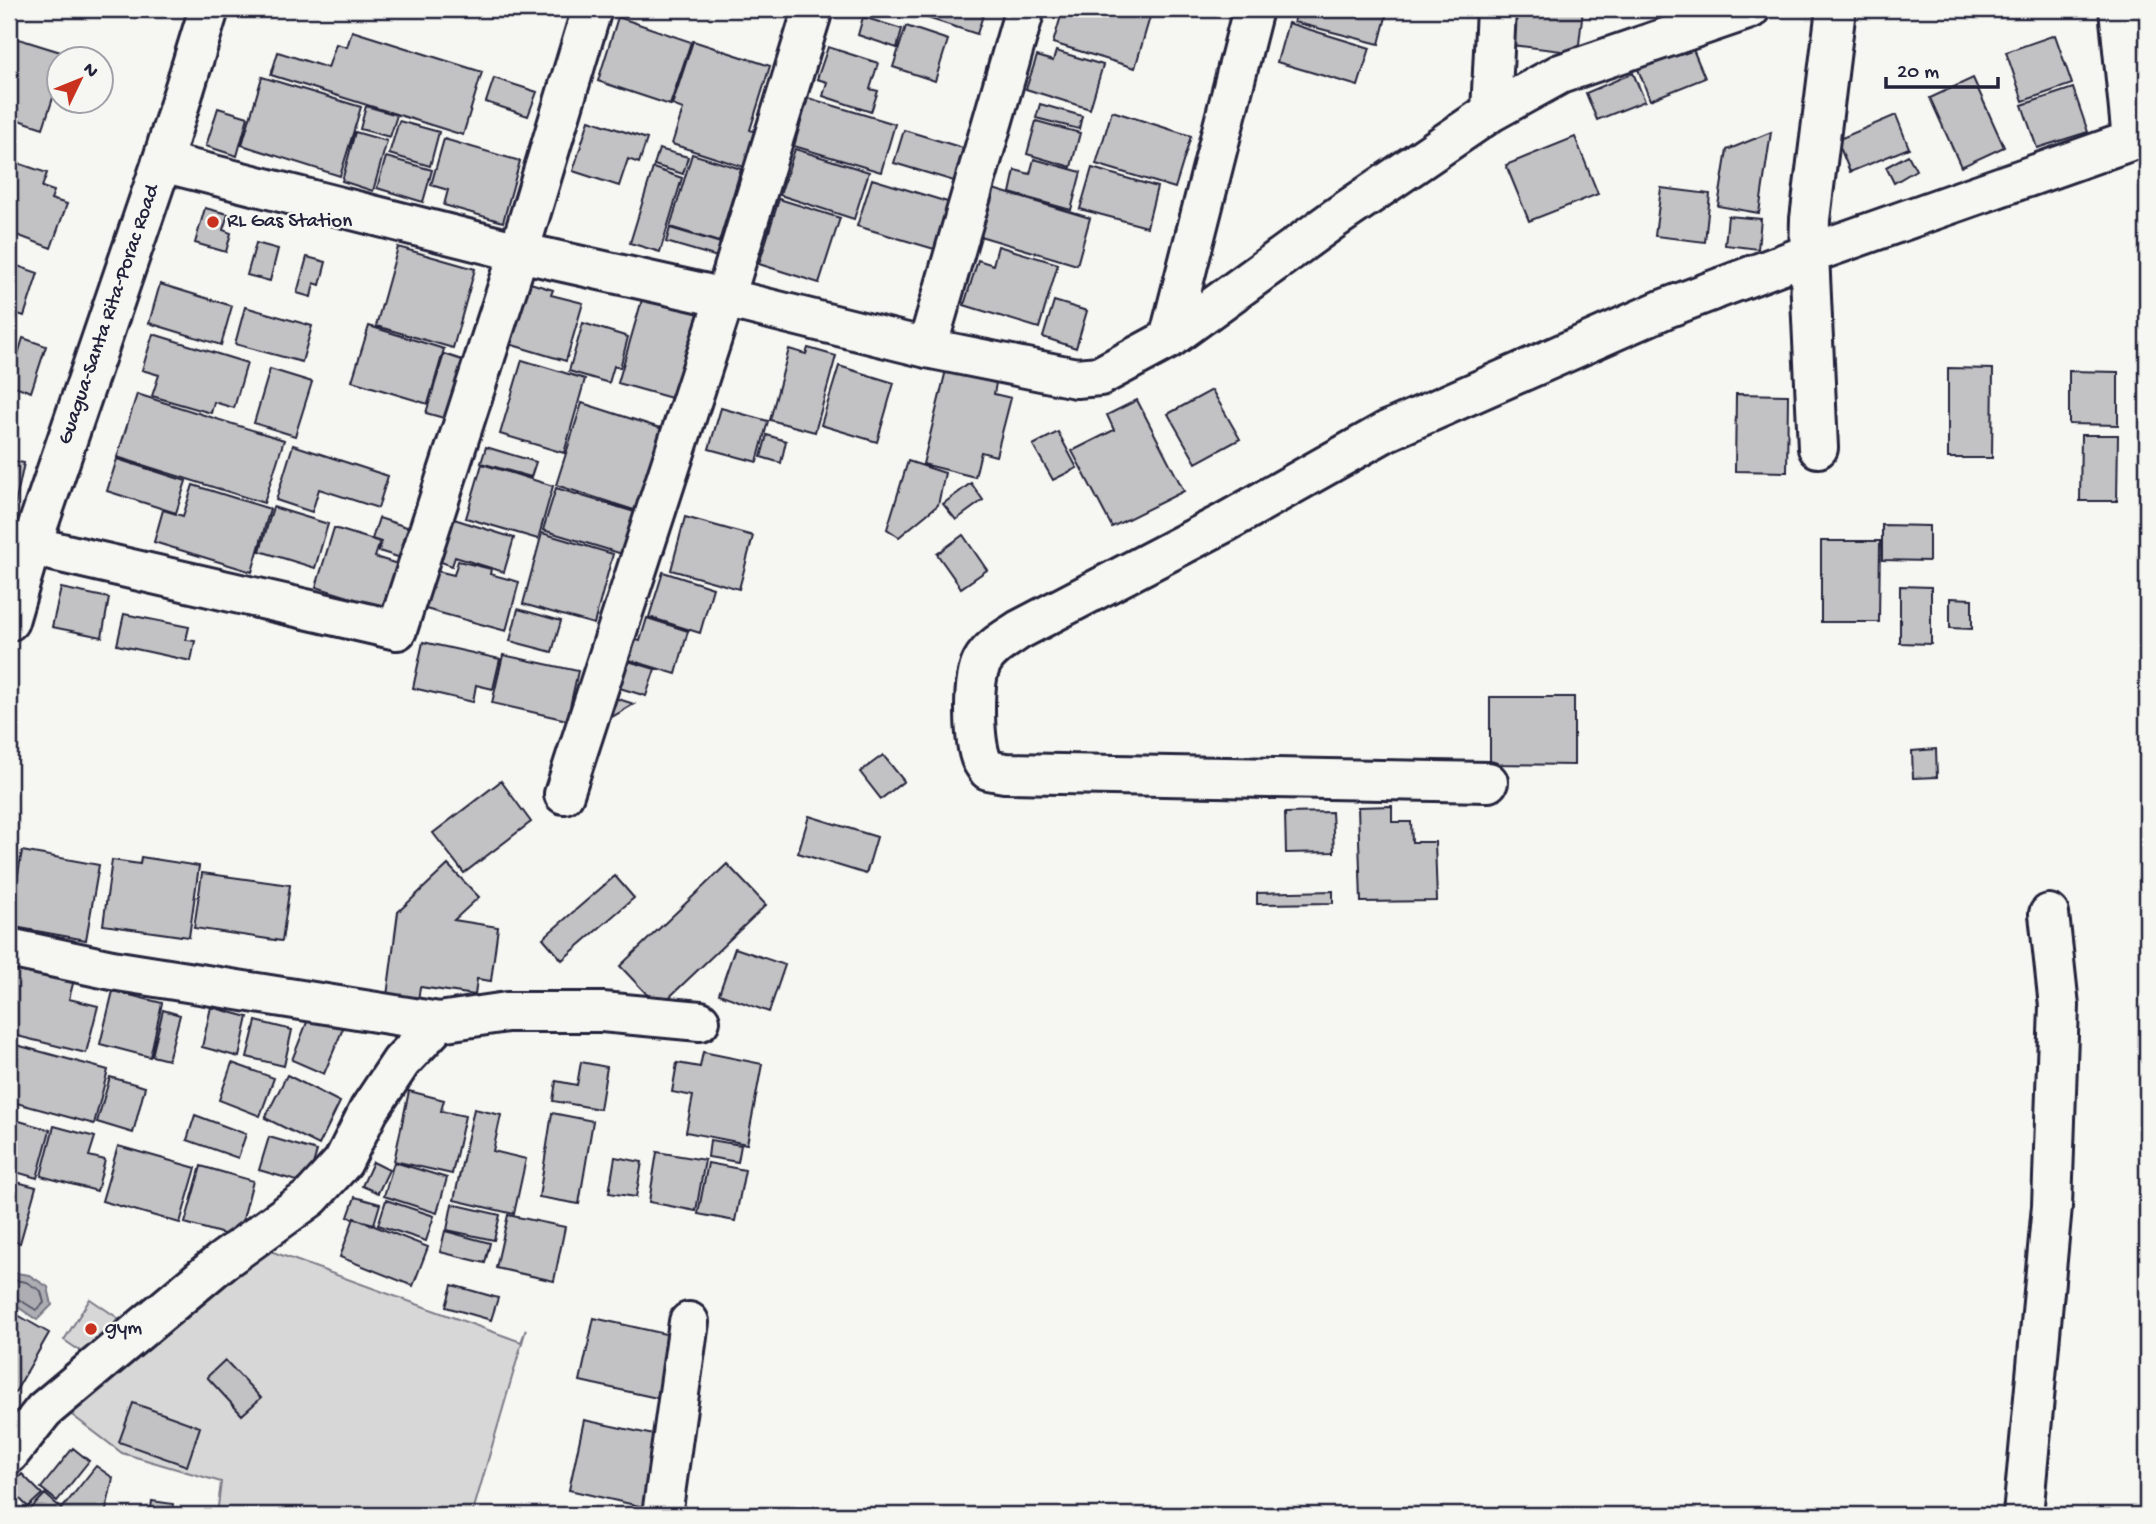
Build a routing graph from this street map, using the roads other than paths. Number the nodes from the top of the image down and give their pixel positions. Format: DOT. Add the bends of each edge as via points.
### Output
graph roads {
  1 [pos="209,9"];
  2 [pos="593,9"];
  3 [pos="813,9"];
  4 [pos="1024,9"];
  5 [pos="1253,9"];
  6 [pos="1496,9"];
  7 [pos="1750,9"];
  8 [pos="1836,9"];
  9 [pos="2119,9"];
  10 [pos="1491,112"];
  11 [pos="2140,137"];
  12 [pos="162,162"];
  13 [pos="519,252"];
  14 [pos="1809,254"];
  15 [pos="725,298"];
  16 [pos="1169,340"];
  17 [pos="928,348"];
  18 [pos="1818,448"];
  19 [pos="32,546"];
  20 [pos="9,621"];
  21 [pos="1488,782"];
  22 [pos="564,794"];
  23 [pos="2049,914"];
  24 [pos="9,948"];
  25 [pos="700,1021"];
  26 [pos="439,1022"];
  27 [pos="689,1322"];
  28 [pos="9,1454"];
  29 [pos="662,1515"];
  30 [pos="2023,1515"];
  1 -- 12 [label="street, Guagua-Santa Rita-Porac Road"];
  2 -- 13 [label="street"];
  3 -- 15 [label="street"];
  4 -- 17 [label="street"];
  5 -- 16 [label="street"];
  6 -- 10 [label="street"];
  7 -- 10 [label="street" via="1560,74"];
  8 -- 14 [label="street"];
  9 -- 11 [label="street"];
  10 -- 16 [label="street"];
  11 -- 14 [label="street"];
  12 -- 13 [label="street"];
  12 -- 19 [label="street, Guagua-Santa Rita-Porac Road"];
  13 -- 15 [label="street"];
  13 -- 19 [label="street" via="397,630"];
  14 -- 18 [label="street"];
  14 -- 21 [label="street" via="1664,309 1387,431 1019,630 981,663 977,741 988,770"];
  15 -- 17 [label="street"];
  15 -- 22 [label="street"];
  16 -- 17 [label="street" via="1100,376 1076,378"];
  19 -- 20 [label="street, Guagua-Santa Rita-Porac Road"];
  23 -- 30 [label="street" via="2059,1006 2052,1206"];
  24 -- 26 [label="street" via="112,970"];
  25 -- 26 [label="street" via="602,1012 520,1012"];
  26 -- 28 [label="street" via="401,1062 369,1110 343,1162 311,1197 221,1262 44,1410"];
  27 -- 29 [label="street"];
}
